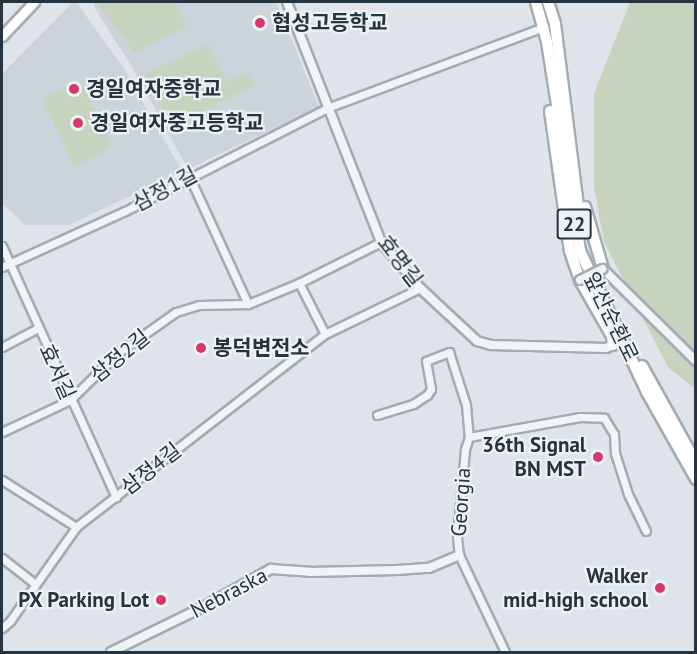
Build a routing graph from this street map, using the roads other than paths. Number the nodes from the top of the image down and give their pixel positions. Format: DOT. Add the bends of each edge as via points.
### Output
graph roads {
  1 [pos="34,2"];
  2 [pos="287,2"];
  3 [pos="536,2"];
  4 [pos="548,2"];
  5 [pos="544,27"];
  6 [pos="2,36"];
  7 [pos="552,41"];
  8 [pos="327,108"];
  9 [pos="189,176"];
  10 [pos="381,242"];
  11 [pos="2,246"];
  12 [pos="9,263"];
  13 [pos="2,267"];
  14 [pos="603,269"];
  15 [pos="580,280"];
  16 [pos="299,283"];
  17 [pos="420,288"];
  18 [pos="248,304"];
  19 [pos="38,328"];
  20 [pos="325,334"];
  21 [pos="613,345"];
  22 [pos="2,347"];
  23 [pos="696,362"];
  24 [pos="651,390"];
  25 [pos="70,400"];
  26 [pos="377,415"];
  27 [pos="2,432"];
  28 [pos="469,437"];
  29 [pos="696,463"];
  30 [pos="696,479"];
  31 [pos="2,480"];
  32 [pos="116,497"];
  33 [pos="76,527"];
  34 [pos="646,531"];
  35 [pos="459,555"];
  36 [pos="2,558"];
  37 [pos="34,583"];
  38 [pos="2,628"];
  39 [pos="111,652"];
  40 [pos="505,652"];
  1 -- 6 [label="main road"];
  2 -- 8 [label="street, 효명길"];
  3 -- 5 [label="highway, 앞산순환로 / 22"];
  4 -- 7 [label="highway, 앞산순환로 / 22"];
  5 -- 7 [label="highway, 앞산순환로 / 22"];
  5 -- 8 [label="street, 삼정1길"];
  7 -- 14 [label="highway" via="563,59 586,214"];
  7 -- 15 [label="highway" via="547,91 566,234"];
  7 -- 24 [label="highway, 앞산순환로 / 22" via="576,239"];
  8 -- 9 [label="street, 삼정1길"];
  8 -- 10 [label="street, 효명길"];
  9 -- 12 [label="street, 삼정1길" via="125,211"];
  9 -- 18 [label="street"];
  10 -- 16 [label="street, 삼정2길"];
  10 -- 17 [label="street, 효명길"];
  11 -- 12 [label="street, 효서길"];
  12 -- 13 [label="street, 삼정1길"];
  12 -- 19 [label="street, 효서길"];
  14 -- 15 [label="street, bridge"];
  14 -- 23 [label="street, 앞산순환로"];
  15 -- 21 [label="highway" via="612,336"];
  16 -- 18 [label="street, 삼정2길"];
  16 -- 20 [label="street"];
  17 -- 20 [label="street, 삼정4길"];
  17 -- 21 [label="street, 효명길" via="477,341 491,345"];
  18 -- 25 [label="street, 삼정2길" via="199,305 176,312 118,353"];
  19 -- 22 [label="street"];
  19 -- 25 [label="street, 효서길"];
  20 -- 32 [label="street, 삼정4길"];
  24 -- 29 [label="highway, 앞산순환로 / 22"];
  24 -- 30 [label="highway, 앞산순환로 / 22"];
  25 -- 27 [label="street, 삼정2길"];
  25 -- 32 [label="street, 효서길"];
  26 -- 28 [label="street, Georgia" via="413,404 427,395 431,389 426,361 449,352 466,405"];
  28 -- 34 [label="street" via="580,417 604,418 614,434 615,453 628,494"];
  28 -- 35 [label="street, Georgia" via="457,537"];
  31 -- 33 [label="street"];
  32 -- 33 [label="street, 삼정4길"];
  33 -- 37 [label="street, 삼정4길"];
  35 -- 39 [label="street, Nebraska" via="429,568 310,572 271,568"];
  35 -- 40 [label="street, Georgia"];
  36 -- 37 [label="street"];
  37 -- 38 [label="street, 삼정4길"];
}
